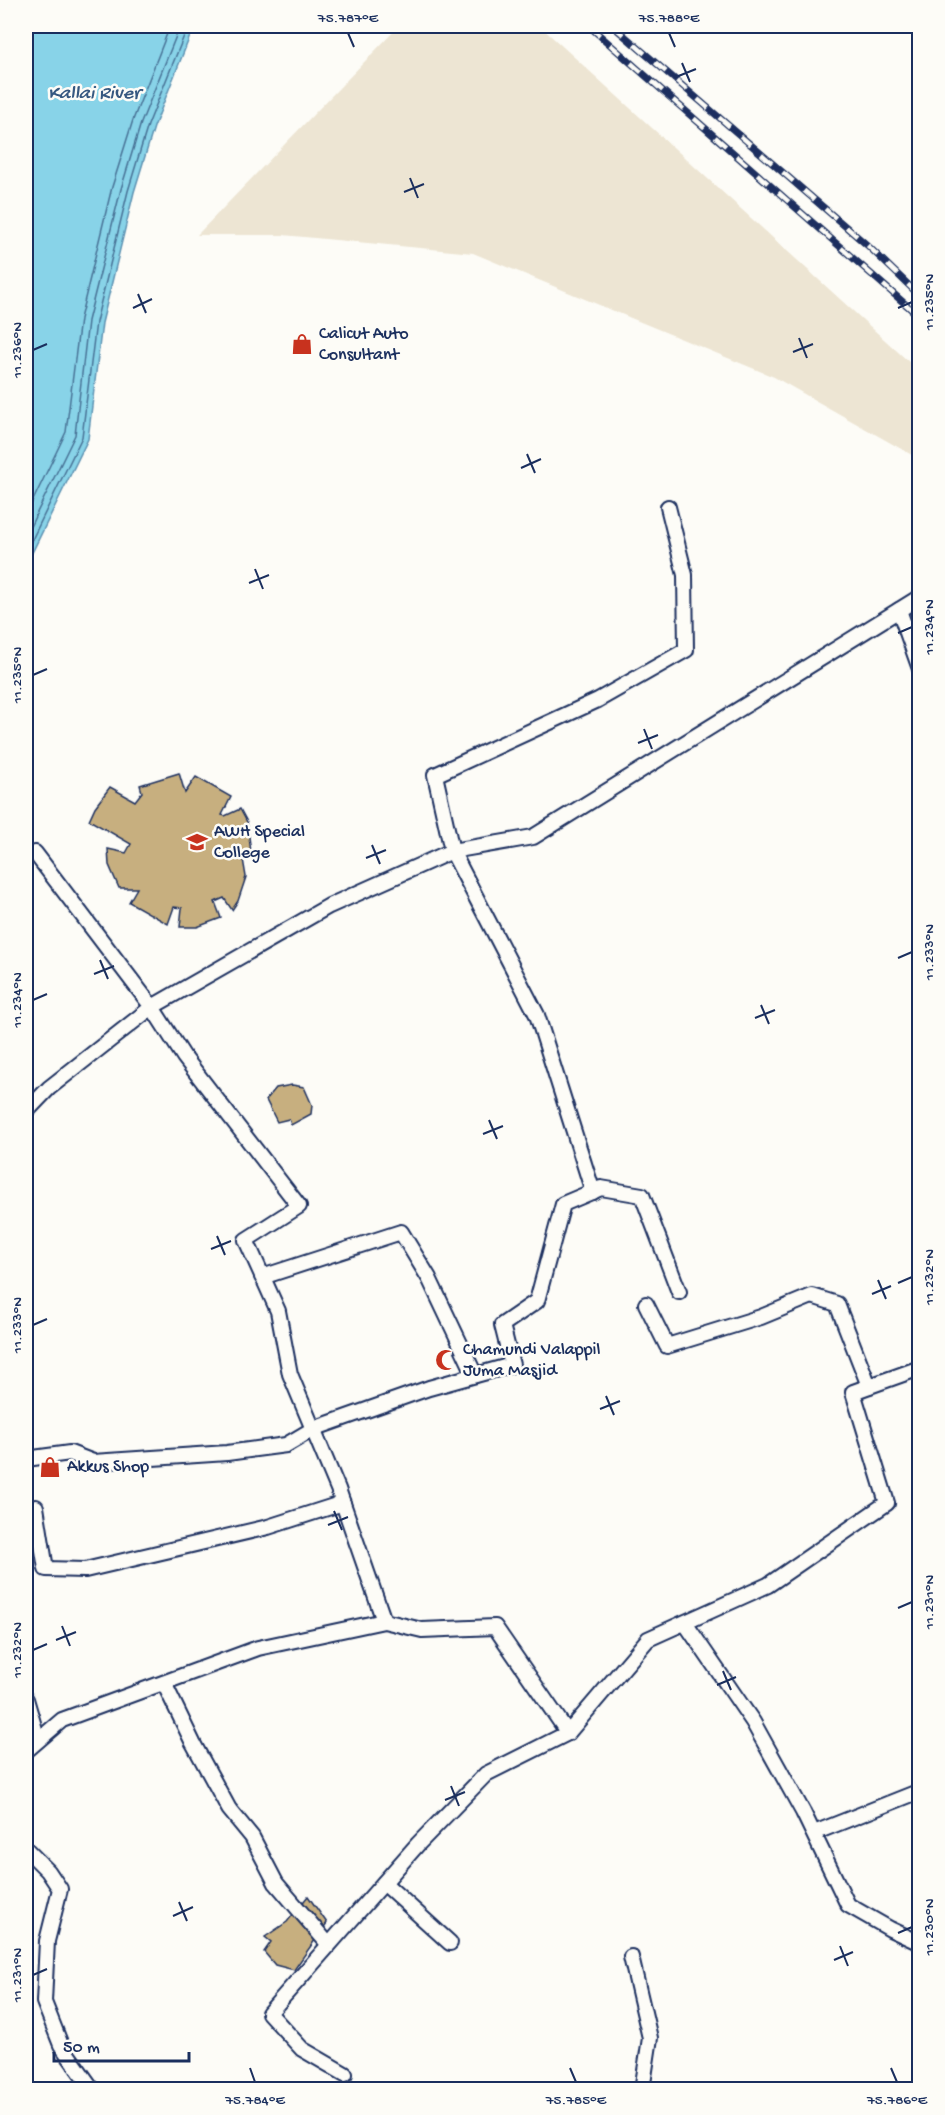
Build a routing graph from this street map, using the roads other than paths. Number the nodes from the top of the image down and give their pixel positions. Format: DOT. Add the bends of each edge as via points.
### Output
graph roads {
  1 [pos="668,507"];
  2 [pos="920,597"];
  3 [pos="899,610"];
  4 [pos="920,669"];
  5 [pos="452,851"];
  6 [pos="36,853"];
  7 [pos="152,1007"];
  8 [pos="26,1112"];
  9 [pos="593,1192"];
  10 [pos="262,1277"];
  11 [pos="679,1292"];
  12 [pos="645,1304"];
  13 [pos="920,1368"];
  14 [pos="475,1375"];
  15 [pos="869,1386"];
  16 [pos="313,1429"];
  17 [pos="26,1459"];
  18 [pos="343,1503"];
  19 [pos="36,1506"];
  20 [pos="384,1622"];
  21 [pos="685,1623"];
  22 [pos="164,1683"];
  23 [pos="26,1699"];
  24 [pos="568,1733"];
  25 [pos="38,1740"];
  26 [pos="26,1751"];
  27 [pos="920,1791"];
  28 [pos="814,1833"];
  29 [pos="26,1849"];
  30 [pos="384,1883"];
  31 [pos="920,1942"];
  32 [pos="450,1943"];
  33 [pos="329,1945"];
  34 [pos="631,1957"];
  35 [pos="345,2074"];
  36 [pos="93,2090"];
  37 [pos="642,2090"];
  1 -- 5 [label="street" via="685,574 686,650 598,700 435,775"];
  2 -- 3 [label="street"];
  3 -- 4 [label="street"];
  3 -- 5 [label="street" via="533,837"];
  5 -- 7 [label="street" via="329,906"];
  5 -- 9 [label="street" via="537,1015"];
  6 -- 7 [label="street"];
  7 -- 8 [label="street" via="50,1088"];
  7 -- 10 [label="street" via="184,1057 299,1206 246,1240"];
  9 -- 11 [label="street" via="601,1188 642,1195"];
  9 -- 14 [label="street" via="563,1204 537,1301 502,1324 512,1365"];
  10 -- 14 [label="street" via="401,1232 429,1278"];
  10 -- 16 [label="street" via="278,1311 290,1374"];
  12 -- 15 [label="street" via="667,1346 761,1317 812,1296 837,1304"];
  13 -- 15 [label="street"];
  14 -- 16 [label="street"];
  15 -- 21 [label="street" via="853,1392 887,1503 768,1585"];
  16 -- 17 [label="street" via="286,1445 227,1452 93,1462 70,1453"];
  16 -- 18 [label="street"];
  18 -- 19 [label="street" via="268,1527 85,1570 46,1569"];
  18 -- 20 [label="street"];
  20 -- 22 [label="street" via="258,1648"];
  20 -- 24 [label="street" via="422,1630 495,1628"];
  21 -- 24 [label="street" via="648,1639"];
  21 -- 28 [label="street" via="753,1722"];
  22 -- 25 [label="street" via="62,1720"];
  22 -- 33 [label="street" via="229,1809 252,1837 276,1883"];
  23 -- 25 [label="street"];
  24 -- 30 [label="street" via="486,1774"];
  25 -- 26 [label="street"];
  27 -- 28 [label="street"];
  28 -- 31 [label="street" via="848,1905"];
  29 -- 36 [label="street" via="60,1889 47,1941 44,2002 61,2045"];
  30 -- 32 [label="street"];
  30 -- 33 [label="street"];
  33 -- 35 [label="street" via="269,2013 302,2049"];
  34 -- 37 [label="street" via="650,2038"];
}
